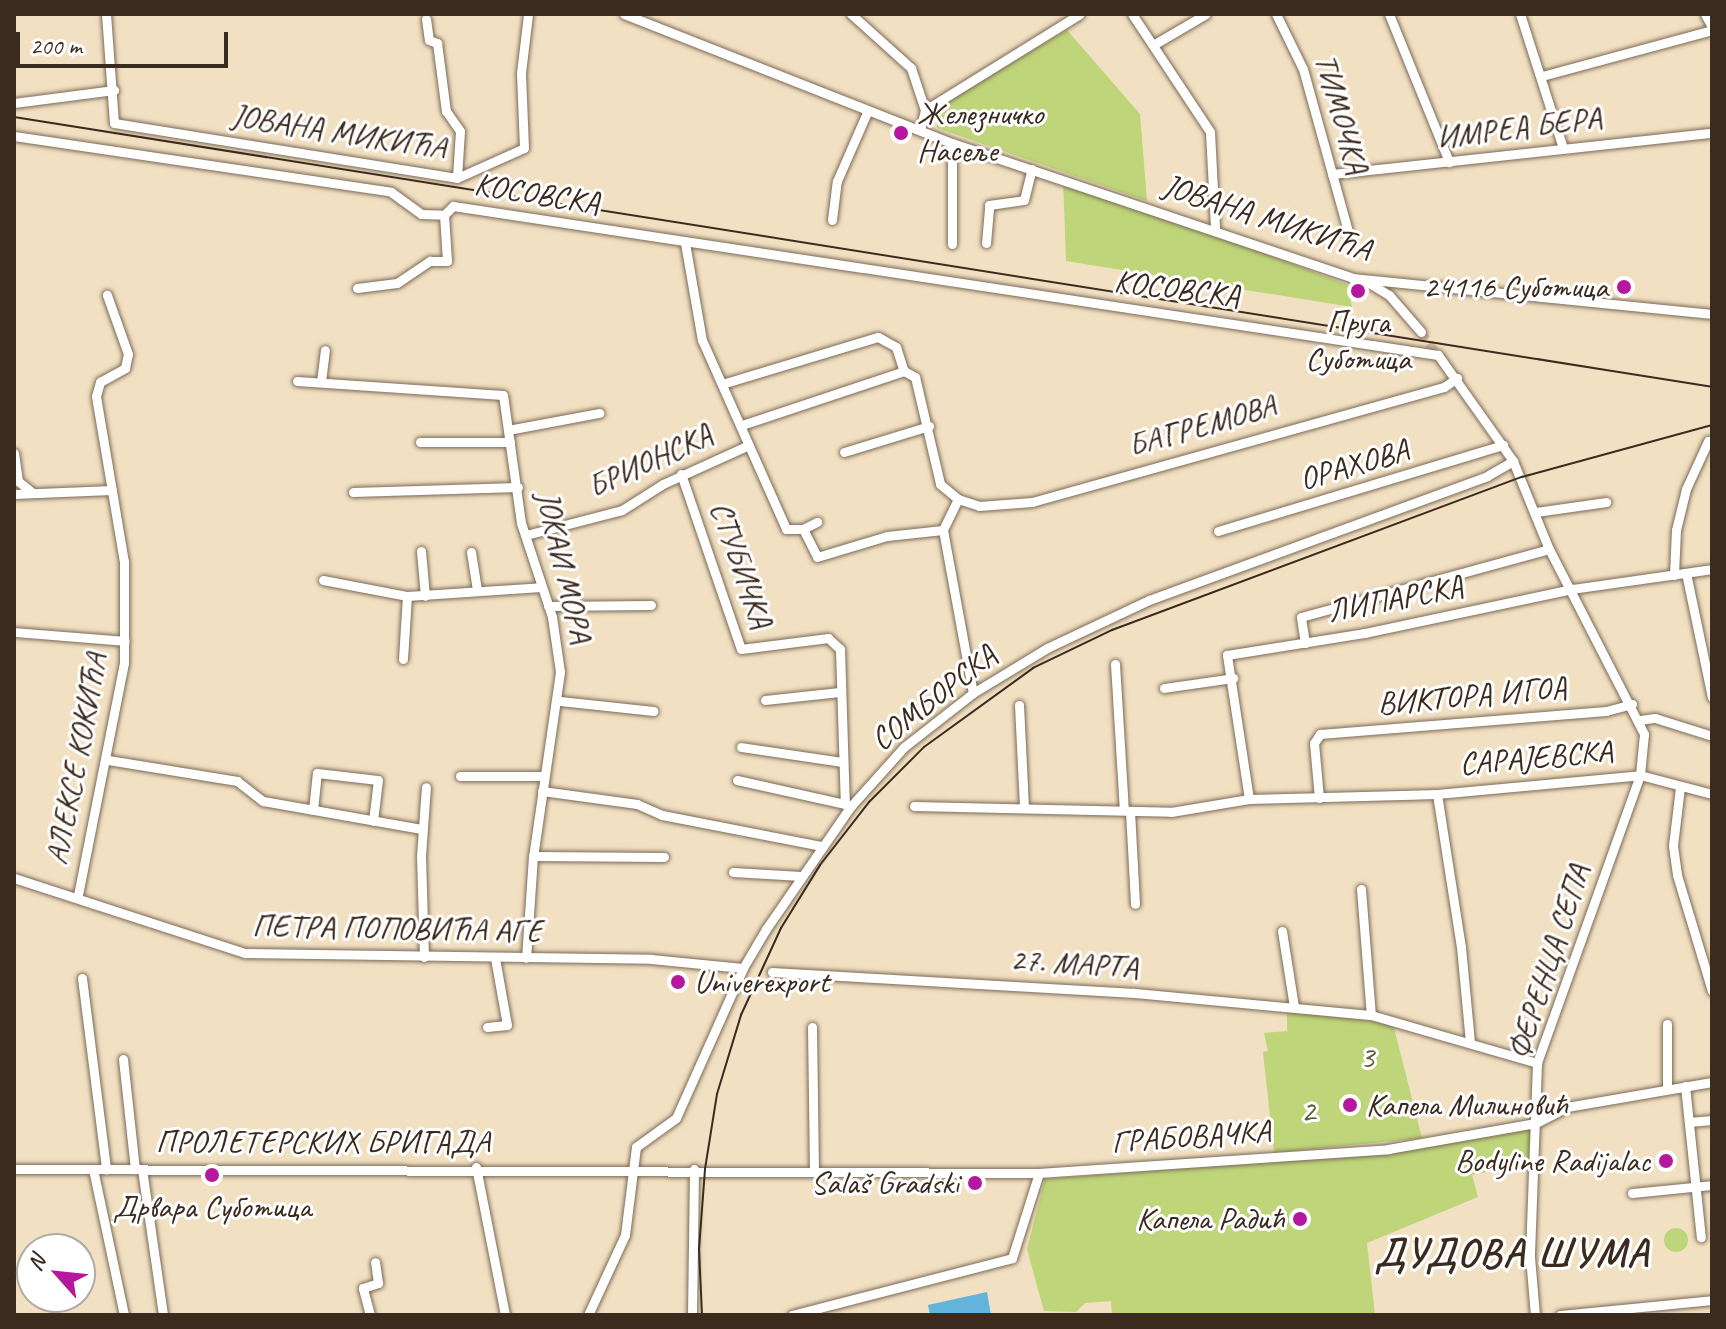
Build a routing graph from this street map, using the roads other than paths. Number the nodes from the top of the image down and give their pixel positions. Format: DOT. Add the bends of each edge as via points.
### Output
graph roads {
  1 [pos="106,14"];
  2 [pos="528,14"];
  3 [pos="624,14"];
  4 [pos="851,14"];
  5 [pos="1080,14"];
  6 [pos="1132,14"];
  7 [pos="1206,14"];
  8 [pos="1276,14"];
  9 [pos="1389,14"];
  10 [pos="1520,14"];
  11 [pos="1705,14"];
  12 [pos="426,19"];
  13 [pos="1712,28"];
  14 [pos="1153,45"];
  15 [pos="1542,76"];
  16 [pos="114,90"];
  17 [pos="14,103"];
  18 [pos="868,110"];
  19 [pos="925,110"];
  20 [pos="920,130"];
  21 [pos="1712,133"];
  22 [pos="14,136"];
  23 [pos="952,143"];
  24 [pos="1563,148"];
  25 [pos="1449,162"];
  26 [pos="1032,169"];
  27 [pos="1332,174"];
  28 [pos="457,178"];
  29 [pos="444,215"];
  30 [pos="832,220"];
  31 [pos="1215,229"];
  32 [pos="1348,231"];
  33 [pos="685,243"];
  34 [pos="986,243"];
  35 [pos="952,244"];
  36 [pos="1392,280"];
  37 [pos="1362,281"];
  38 [pos="357,288"];
  39 [pos="107,295"];
  40 [pos="1389,295"];
  41 [pos="1712,314"];
  42 [pos="1421,332"];
  43 [pos="325,350"];
  44 [pos="904,371"];
  45 [pos="1457,378"];
  46 [pos="297,381"];
  47 [pos="321,382"];
  48 [pos="722,384"];
  49 [pos="599,413"];
  50 [pos="742,425"];
  51 [pos="929,426"];
  52 [pos="508,430"];
  53 [pos="1708,441"];
  54 [pos="420,442"];
  55 [pos="510,442"];
  56 [pos="749,445"];
  57 [pos="1503,445"];
  58 [pos="844,452"];
  59 [pos="14,453"];
  60 [pos="1513,461"];
  61 [pos="681,474"];
  62 [pos="518,487"];
  63 [pos="112,490"];
  64 [pos="353,492"];
  65 [pos="14,494"];
  66 [pos="36,495"];
  67 [pos="958,499"];
  68 [pos="1606,502"];
  69 [pos="1536,512"];
  70 [pos="817,522"];
  71 [pos="803,529"];
  72 [pos="943,530"];
  73 [pos="1218,531"];
  74 [pos="526,535"];
  75 [pos="1549,549"];
  76 [pos="421,551"];
  77 [pos="471,552"];
  78 [pos="1712,569"];
  79 [pos="1686,573"];
  80 [pos="1674,575"];
  81 [pos="323,580"];
  82 [pos="541,587"];
  83 [pos="1572,589"];
  84 [pos="477,590"];
  85 [pos="407,596"];
  86 [pos="425,596"];
  87 [pos="651,605"];
  88 [pos="548,606"];
  89 [pos="14,632"];
  90 [pos="125,641"];
  91 [pos="1305,643"];
  92 [pos="403,659"];
  93 [pos="1115,664"];
  94 [pos="1233,678"];
  95 [pos="1164,688"];
  96 [pos="840,692"];
  97 [pos="973,693"];
  98 [pos="1712,697"];
  99 [pos="765,700"];
  100 [pos="560,701"];
  101 [pos="1632,704"];
  102 [pos="1019,705"];
  103 [pos="653,711"];
  104 [pos="1640,720"];
  105 [pos="1712,736"];
  106 [pos="741,747"];
  107 [pos="108,760"];
  108 [pos="843,762"];
  109 [pos="1640,775"];
  110 [pos="460,776"];
  111 [pos="544,776"];
  112 [pos="737,780"];
  113 [pos="426,787"];
  114 [pos="1680,787"];
  115 [pos="542,791"];
  116 [pos="1437,794"];
  117 [pos="1712,794"];
  118 [pos="1319,798"];
  119 [pos="1249,799"];
  120 [pos="848,805"];
  121 [pos="914,806"];
  122 [pos="1024,807"];
  123 [pos="313,810"];
  124 [pos="1127,810"];
  125 [pos="373,821"];
  126 [pos="422,829"];
  127 [pos="822,846"];
  128 [pos="533,856"];
  129 [pos="664,857"];
  130 [pos="733,872"];
  131 [pos="801,876"];
  132 [pos="14,878"];
  133 [pos="1361,889"];
  134 [pos="78,895"];
  135 [pos="1135,904"];
  136 [pos="1282,931"];
  137 [pos="424,957"];
  138 [pos="495,958"];
  139 [pos="526,958"];
  140 [pos="743,968"];
  141 [pos="772,972"];
  142 [pos="82,978"];
  143 [pos="1712,991"];
  144 [pos="1294,1007"];
  145 [pos="1371,1015"];
  146 [pos="1667,1024"];
  147 [pos="487,1027"];
  148 [pos="812,1027"];
  149 [pos="1470,1042"];
  150 [pos="123,1059"];
  151 [pos="1537,1063"];
  152 [pos="1712,1082"];
  153 [pos="1685,1086"];
  154 [pos="1667,1089"];
  155 [pos="1712,1120"];
  156 [pos="1689,1122"];
  157 [pos="1536,1123"];
  158 [pos="476,1167"];
  159 [pos="14,1169"];
  160 [pos="93,1169"];
  161 [pos="106,1169"];
  162 [pos="138,1169"];
  163 [pos="694,1169"];
  164 [pos="632,1170"];
  165 [pos="814,1171"];
  166 [pos="1039,1173"];
  167 [pos="1712,1185"];
  168 [pos="1696,1187"];
  169 [pos="1632,1193"];
  170 [pos="1701,1237"];
  171 [pos="375,1262"];
  172 [pos="1712,1300"];
  173 [pos="124,1315"];
  174 [pos="163,1315"];
  175 [pos="370,1315"];
  176 [pos="505,1315"];
  177 [pos="588,1315"];
  178 [pos="692,1315"];
  179 [pos="792,1315"];
  180 [pos="1535,1315"];
  181 [pos="1560,1315"];
  1 -- 16 [label="street, ЈОВАНА МИКИЋА"];
  2 -- 28 [label="street, ЈОВАНА МИКИЋА" via="521,73 524,148"];
  3 -- 18 [label="street, ЈОВАНА МИКИЋА"];
  4 -- 19 [label="street" via="906,61"];
  5 -- 19 [label="street"];
  6 -- 14 [label="street"];
  7 -- 14 [label="street"];
  8 -- 27 [label="street, ТИМОЧКА" via="1303,69"];
  9 -- 25 [label="street"];
  10 -- 15 [label="street"];
  11 -- 13 [label="street"];
  12 -- 28 [label="street" via="429,40 437,43 446,111 460,131"];
  13 -- 15 [label="street"];
  14 -- 31 [label="street" via="1210,132"];
  15 -- 24 [label="street"];
  16 -- 17 [label="street"];
  16 -- 28 [label="street, ЈОВАНА МИКИЋА" via="114,123"];
  18 -- 20 [label="street, ЈОВАНА МИКИЋА"];
  18 -- 30 [label="street" via="837,181"];
  19 -- 20 [label="street"];
  20 -- 23 [label="street, ЈОВАНА МИКИЋА"];
  21 -- 24 [label="street, ИМРЕА БЕРА"];
  22 -- 29 [label="street, КОСОВСКА" via="391,192 421,214"];
  23 -- 26 [label="street, ЈОВАНА МИКИЋА"];
  23 -- 35 [label="street"];
  24 -- 25 [label="street, ИМРЕА БЕРА"];
  25 -- 27 [label="street, ИМРЕА БЕРА"];
  26 -- 31 [label="street, ЈОВАНА МИКИЋА"];
  26 -- 34 [label="street" via="1024,200 989,205"];
  27 -- 32 [label="street, ТИМОЧКА"];
  29 -- 33 [label="street, КОСОВСКА" via="453,206"];
  29 -- 38 [label="street, КОСОВСКА" via="447,261 430,261 397,283"];
  31 -- 37 [label="street, ЈОВАНА МИКИЋА"];
  33 -- 45 [label="street, КОСОВСКА" via="796,255 958,287 1438,355"];
  33 -- 48 [label="street" via="702,340"];
  36 -- 37 [label="street, ЈОВАНА МИКИЋА"];
  36 -- 40 [label="street"];
  36 -- 41 [label="street, ЈОВАНА МИКИЋА"];
  37 -- 40 [label="street"];
  39 -- 63 [label="street, АЛЕКСЕ КОКИЋА" via="128,354 125,368 96,388"];
  40 -- 42 [label="street"];
  43 -- 47 [label="street"];
  44 -- 48 [label="street" via="896,347 878,337"];
  44 -- 50 [label="street, БРИОНСКА"];
  44 -- 51 [label="street" via="915,377"];
  45 -- 57 [label="street, КОСОВСКА"];
  45 -- 67 [label="street, БАГРЕМОВА" via="1444,387 1032,502 979,506"];
  46 -- 47 [label="street, ЈОКАИ МОРА"];
  47 -- 52 [label="street, ЈОКАИ МОРА" via="498,391"];
  48 -- 50 [label="street"];
  49 -- 52 [label="street"];
  50 -- 56 [label="street"];
  51 -- 58 [label="street"];
  51 -- 67 [label="street" via="940,484"];
  52 -- 55 [label="street, ЈОКАИ МОРА"];
  53 -- 80 [label="street" via="1682,503"];
  54 -- 55 [label="street"];
  55 -- 62 [label="street, ЈОКАИ МОРА"];
  56 -- 61 [label="street, БРИОНСКА"];
  56 -- 71 [label="street" via="786,529"];
  57 -- 60 [label="street, КОСОВСКА"];
  57 -- 73 [label="street, ОРАХОВА"];
  59 -- 66 [label="street" via="18,481"];
  60 -- 69 [label="street, КОСОВСКА"];
  60 -- 97 [label="street, СОМБОРСКА" via="1473,481 1149,600 1047,648"];
  61 -- 74 [label="street, БРИОНСКА" via="622,510"];
  61 -- 96 [label="street, СТУБИЧКА" via="741,649 828,638 840,649"];
  62 -- 64 [label="street"];
  62 -- 74 [label="street, ЈОКАИ МОРА"];
  63 -- 66 [label="street"];
  63 -- 90 [label="street, АЛЕКСЕ КОКИЋА" via="124,562"];
  65 -- 66 [label="street"];
  67 -- 72 [label="street"];
  68 -- 69 [label="street"];
  69 -- 75 [label="street, КОСОВСКА"];
  70 -- 71 [label="street"];
  71 -- 72 [label="street" via="817,557 887,536"];
  72 -- 97 [label="street"];
  74 -- 82 [label="street, ЈОКАИ МОРА"];
  75 -- 83 [label="street, КОСОВСКА"];
  75 -- 91 [label="street" via="1301,617"];
  76 -- 86 [label="street"];
  77 -- 84 [label="street"];
  78 -- 79 [label="street, ЛИПАРСКА"];
  79 -- 80 [label="street, ЛИПАРСКА"];
  79 -- 98 [label="street"];
  80 -- 83 [label="street, ЛИПАРСКА"];
  81 -- 85 [label="street"];
  82 -- 84 [label="street"];
  82 -- 88 [label="street, ЈОКАИ МОРА"];
  83 -- 91 [label="street, ЛИПАРСКА"];
  83 -- 101 [label="street, КОСОВСКА"];
  84 -- 86 [label="street"];
  85 -- 86 [label="street"];
  85 -- 92 [label="street"];
  87 -- 88 [label="street"];
  88 -- 100 [label="street, ЈОКАИ МОРА" via="559,652"];
  89 -- 90 [label="street"];
  90 -- 107 [label="street, АЛЕКСЕ КОКИЋА"];
  91 -- 94 [label="street, ЛИПАРСКА" via="1227,655"];
  93 -- 124 [label="street"];
  94 -- 95 [label="street"];
  94 -- 119 [label="street"];
  96 -- 99 [label="street"];
  96 -- 108 [label="street, СТУБИЧКА"];
  97 -- 120 [label="street, СОМБОРСКА" via="904,747"];
  100 -- 103 [label="street"];
  100 -- 111 [label="street, ЈОКАИ МОРА"];
  101 -- 104 [label="street, КОСОВСКА"];
  101 -- 118 [label="street, ВИКТОРА ИГОА" via="1316,736"];
  102 -- 122 [label="street"];
  104 -- 105 [label="street" via="1655,718"];
  104 -- 109 [label="street, КОСОВСКА"];
  106 -- 108 [label="street"];
  107 -- 123 [label="street" via="237,781 263,801"];
  107 -- 134 [label="street, АЛЕКСЕ КОКИЋА"];
  108 -- 120 [label="street, СТУБИЧКА"];
  109 -- 114 [label="street"];
  109 -- 116 [label="street, САРАЈЕВСКА"];
  109 -- 151 [label="street, ФЕРЕНЦА СЕПА"];
  110 -- 111 [label="street"];
  111 -- 115 [label="street, ЈОКАИ МОРА"];
  112 -- 120 [label="street"];
  113 -- 126 [label="street"];
  114 -- 117 [label="street"];
  114 -- 143 [label="street" via="1673,846 1677,875"];
  115 -- 127 [label="street" via="637,804 688,821"];
  115 -- 128 [label="street, ЈОКАИ МОРА"];
  116 -- 118 [label="street, САРАЈЕВСКА"];
  116 -- 149 [label="street, САРАЈЕВСКА"];
  118 -- 119 [label="street, САРАЈЕВСКА"];
  119 -- 124 [label="street, САРАЈЕВСКА" via="1171,812"];
  120 -- 127 [label="street, СОМБОРСКА"];
  121 -- 122 [label="street, САРАЈЕВСКА"];
  122 -- 124 [label="street, САРАЈЕВСКА"];
  123 -- 125 [label="street"];
  123 -- 125 [label="street" via="317,773 378,780"];
  124 -- 135 [label="street"];
  125 -- 126 [label="street"];
  126 -- 137 [label="street"];
  127 -- 131 [label="street, СОМБОРСКА"];
  128 -- 129 [label="street"];
  128 -- 139 [label="street, ЈОКАИ МОРА"];
  130 -- 131 [label="street"];
  131 -- 140 [label="street, СОМБОРСКА"];
  132 -- 134 [label="street, ПЕТРА ПОПОВИЋА АГЕ"];
  133 -- 145 [label="street"];
  134 -- 137 [label="street, ПЕТРА ПОПОВИЋА АГЕ" via="232,951"];
  136 -- 144 [label="street"];
  137 -- 138 [label="street, ПЕТРА ПОПОВИЋА АГЕ"];
  138 -- 139 [label="street, ПЕТРА ПОПОВИЋА АГЕ"];
  138 -- 147 [label="street" via="507,1025"];
  139 -- 140 [label="street, ПЕТРА ПОПОВИЋА АГЕ" via="651,959"];
  140 -- 164 [label="street, СОМБОРСКА" via="678,1115 639,1143"];
  141 -- 144 [label="street, 27. МАРТА"];
  142 -- 161 [label="street"];
  144 -- 145 [label="street, 27. МАРТА"];
  145 -- 149 [label="street, 27. МАРТА"];
  146 -- 154 [label="street"];
  148 -- 165 [label="street"];
  149 -- 151 [label="street, 27. МАРТА"];
  150 -- 162 [label="street"];
  151 -- 157 [label="street, ФЕРЕНЦА СЕПА"];
  152 -- 153 [label="street, ГРАБОВАЧКА"];
  153 -- 154 [label="street, ГРАБОВАЧКА"];
  153 -- 156 [label="street"];
  154 -- 157 [label="street, ГРАБОВАЧКА" via="1567,1107"];
  155 -- 156 [label="street"];
  156 -- 168 [label="street"];
  157 -- 166 [label="street, ГРАБОВАЧКА" via="1388,1149"];
  157 -- 180 [label="street, ФЕРЕНЦА СЕПА" via="1530,1257"];
  158 -- 162 [label="street, ПРОЛЕТЕРСКИХ БРИГАДА"];
  158 -- 164 [label="street, ПРОЛЕТЕРСКИХ БРИГАДА"];
  158 -- 176 [label="street"];
  159 -- 160 [label="street, ПРОЛЕТЕРСКИХ БРИГАДА"];
  160 -- 161 [label="street, ПРОЛЕТЕРСКИХ БРИГАДА"];
  160 -- 173 [label="street"];
  161 -- 162 [label="street, ПРОЛЕТЕРСКИХ БРИГАДА"];
  162 -- 174 [label="street"];
  163 -- 164 [label="street, ГРАБОВАЧКА"];
  163 -- 165 [label="street, ГРАБОВАЧКА"];
  163 -- 178 [label="street"];
  164 -- 177 [label="street, СОМБОРСКА" via="625,1235"];
  165 -- 166 [label="street, ГРАБОВАЧКА"];
  166 -- 179 [label="street" via="1012,1258"];
  167 -- 168 [label="street"];
  168 -- 169 [label="street"];
  168 -- 170 [label="street"];
  171 -- 175 [label="street" via="378,1283 363,1288"];
  172 -- 181 [label="street"];
}
